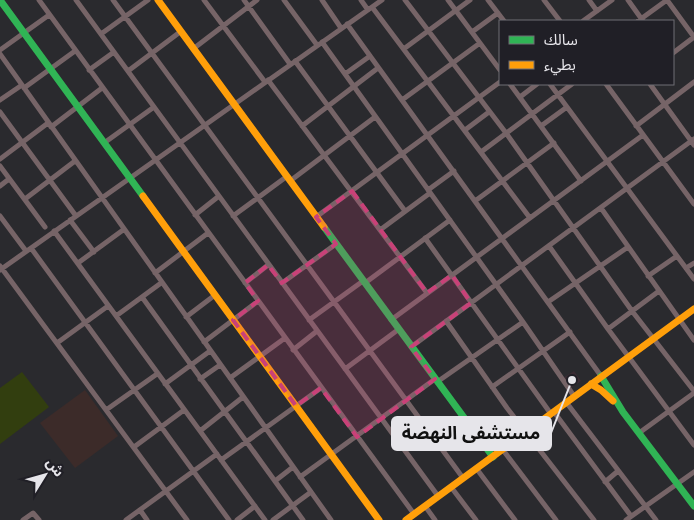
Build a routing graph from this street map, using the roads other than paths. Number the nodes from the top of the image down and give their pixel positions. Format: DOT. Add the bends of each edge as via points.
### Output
graph roads {
  1 [pos="0,0"];
  2 [pos="39,0"];
  3 [pos="76,0"];
  4 [pos="113,0"];
  5 [pos="148,0"];
  6 [pos="158,0"];
  7 [pos="204,0"];
  8 [pos="244,0"];
  9 [pos="256,0"];
  10 [pos="284,0"];
  11 [pos="322,0"];
  12 [pos="361,0"];
  13 [pos="382,0"];
  14 [pos="405,0"];
  15 [pos="448,0"];
  16 [pos="470,0"];
  17 [pos="488,0"];
  18 [pos="544,0"];
  19 [pos="589,0"];
  20 [pos="612,0"];
  21 [pos="628,0"];
  22 [pos="667,0"];
  23 [pos="248,6"];
  24 [pos="370,8"];
  25 [pos="456,10"];
  26 [pos="597,11"];
  27 [pos="498,13"];
  28 [pos="49,15"];
  29 [pos="125,17"];
  30 [pos="503,20"];
  31 [pos="559,20"];
  32 [pos="584,20"];
  33 [pos="641,20"];
  34 [pos="344,26"];
  35 [pos="223,27"];
  36 [pos="429,30"];
  37 [pos="25,32"];
  38 [pos="180,32"];
  39 [pos="472,32"];
  40 [pos="101,34"];
  41 [pos="694,37"];
  42 [pos="319,43"];
  43 [pos="480,43"];
  44 [pos="405,48"];
  45 [pos="193,49"];
  46 [pos="0,50"];
  47 [pos="76,51"];
  48 [pos="114,52"];
  49 [pos="674,52"];
  50 [pos="152,53"];
  51 [pos="0,54"];
  52 [pos="370,56"];
  53 [pos="453,62"];
  54 [pos="293,63"];
  55 [pos="378,68"];
  56 [pos="51,69"];
  57 [pos="499,69"];
  58 [pos="89,70"];
  59 [pos="128,71"];
  60 [pos="345,74"];
  61 [pos="428,80"];
  62 [pos="266,81"];
  63 [pos="499,83"];
  64 [pos="692,84"];
  65 [pos="511,85"];
  66 [pos="537,85"];
  67 [pos="551,85"];
  68 [pos="571,85"];
  69 [pos="607,85"];
  70 [pos="651,85"];
  71 [pos="353,86"];
  72 [pos="23,87"];
  73 [pos="102,88"];
  74 [pos="694,91"];
  75 [pos="558,94"];
  76 [pos="520,97"];
  77 [pos="479,98"];
  78 [pos="0,100"];
  79 [pos="402,100"];
  80 [pos="664,104"];
  81 [pos="234,105"];
  82 [pos="328,106"];
  83 [pos="78,107"];
  84 [pos="154,107"];
  85 [pos="567,107"];
  86 [pos="0,112"];
  87 [pos="489,112"];
  88 [pos="532,113"];
  89 [pos="454,116"];
  90 [pos="375,117"];
  91 [pos="49,124"];
  92 [pos="129,125"];
  93 [pos="205,125"];
  94 [pos="302,126"];
  95 [pos="541,126"];
  96 [pos="636,126"];
  97 [pos="465,130"];
  98 [pos="506,133"];
  99 [pos="349,135"];
  100 [pos="643,135"];
  101 [pos="428,136"];
  102 [pos="22,142"];
  103 [pos="180,142"];
  104 [pos="693,142"];
  105 [pos="104,143"];
  106 [pos="554,144"];
  107 [pos="481,152"];
  108 [pos="402,154"];
  109 [pos="323,155"];
  110 [pos="0,160"];
  111 [pos="155,160"];
  112 [pos="75,161"];
  113 [pos="608,162"];
  114 [pos="663,162"];
  115 [pos="526,163"];
  116 [pos="0,166"];
  117 [pos="454,172"];
  118 [pos="377,173"];
  119 [pos="130,178"];
  120 [pos="9,179"];
  121 [pos="288,179"];
  122 [pos="49,180"];
  123 [pos="502,181"];
  124 [pos="581,181"];
  125 [pos="0,186"];
  126 [pos="627,188"];
  127 [pos="352,191"];
  128 [pos="429,191"];
  129 [pos="219,196"];
  130 [pos="691,196"];
  131 [pos="258,198"];
  132 [pos="24,199"];
  133 [pos="101,199"];
  134 [pos="554,200"];
  135 [pos="475,202"];
  136 [pos="694,204"];
  137 [pos="600,208"];
  138 [pos="405,211"];
  139 [pos="195,215"];
  140 [pos="0,216"];
  141 [pos="76,216"];
  142 [pos="233,216"];
  143 [pos="316,217"];
  144 [pos="530,218"];
  145 [pos="70,220"];
  146 [pos="450,220"];
  147 [pos="45,227"];
  148 [pos="574,228"];
  149 [pos="123,230"];
  150 [pos="380,230"];
  151 [pos="54,231"];
  152 [pos="208,234"];
  153 [pos="425,238"];
  154 [pos="502,238"];
  155 [pos="336,244"];
  156 [pos="549,246"];
  157 [pos="628,247"];
  158 [pos="28,250"];
  159 [pos="94,252"];
  160 [pos="184,252"];
  161 [pos="677,256"];
  162 [pos="400,257"];
  163 [pos="477,257"];
  164 [pos="694,263"];
  165 [pos="78,264"];
  166 [pos="268,265"];
  167 [pos="306,265"];
  168 [pos="522,266"];
  169 [pos="600,266"];
  170 [pos="1,268"];
  171 [pos="686,268"];
  172 [pos="155,273"];
  173 [pos="452,276"];
  174 [pos="648,276"];
  175 [pos="694,279"];
  176 [pos="282,282"];
  177 [pos="364,282"];
  178 [pos="161,283"];
  179 [pos="245,283"];
  180 [pos="575,283"];
  181 [pos="496,284"];
  182 [pos="659,292"];
  183 [pos="427,293"];
  184 [pos="215,295"];
  185 [pos="142,297"];
  186 [pos="258,301"];
  187 [pos="334,302"];
  188 [pos="548,302"];
  189 [pos="472,303"];
  190 [pos="108,306"];
  191 [pos="694,309"];
  192 [pos="632,311"];
  193 [pos="116,316"];
  194 [pos="186,317"];
  195 [pos="233,320"];
  196 [pos="309,320"];
  197 [pos="391,320"];
  198 [pos="679,320"];
  199 [pos="446,321"];
  200 [pos="523,322"];
  201 [pos="84,324"];
  202 [pos="398,329"];
  203 [pos="608,329"];
  204 [pos="317,331"];
  205 [pos="570,332"];
  206 [pos="285,338"];
  207 [pos="654,338"];
  208 [pos="498,340"];
  209 [pos="694,340"];
  210 [pos="204,342"];
  211 [pos="57,344"];
  212 [pos="411,347"];
  213 [pos="293,350"];
  214 [pos="210,351"];
  215 [pos="369,351"];
  216 [pos="543,352"];
  217 [pos="260,357"];
  218 [pos="627,357"];
  219 [pos="472,358"];
  220 [pos="190,364"];
  221 [pos="220,365"];
  222 [pos="519,368"];
  223 [pos="345,369"];
  224 [pos="157,374"];
  225 [pos="601,376"];
  226 [pos="200,378"];
  227 [pos="230,378"];
  228 [pos="436,380"];
  229 [pos="165,384"];
  230 [pos="590,384"];
  231 [pos="492,387"];
  232 [pos="322,388"];
  233 [pos="133,391"];
  234 [pos="694,392"];
  235 [pos="574,396"];
  236 [pos="243,398"];
  237 [pos="405,401"];
  238 [pos="566,402"];
  239 [pos="296,406"];
  240 [pos="106,410"];
  241 [pos="184,410"];
  242 [pos="224,412"];
  243 [pos="623,412"];
  244 [pos="668,412"];
  245 [pos="552,413"];
  246 [pos="381,419"];
  247 [pos="160,428"];
  248 [pos="265,428"];
  249 [pos="200,431"];
  250 [pos="526,433"];
  251 [pos="639,433"];
  252 [pos="357,437"];
  253 [pos="246,442"];
  254 [pos="694,445"];
  255 [pos="134,447"];
  256 [pos="503,450"];
  257 [pos="217,454"];
  258 [pos="331,455"];
  259 [pos="493,457"];
  260 [pos="221,460"];
  261 [pos="293,467"];
  262 [pos="476,468"];
  263 [pos="618,471"];
  264 [pos="193,472"];
  265 [pos="694,472"];
  266 [pos="300,477"];
  267 [pos="462,478"];
  268 [pos="275,481"];
  269 [pos="605,482"];
  270 [pos="677,484"];
  271 [pos="451,487"];
  272 [pos="166,491"];
  273 [pos="311,492"];
  274 [pos="438,496"];
  275 [pos="255,506"];
  276 [pos="293,506"];
  277 [pos="425,506"];
  278 [pos="645,506"];
  279 [pos="694,506"];
  280 [pos="140,510"];
  281 [pos="414,514"];
  282 [pos="631,516"];
  283 [pos="24,520"];
  284 [pos="39,520"];
  285 [pos="126,520"];
  286 [pos="147,520"];
  287 [pos="187,520"];
  288 [pos="229,520"];
  289 [pos="237,520"];
  290 [pos="265,520"];
  291 [pos="273,520"];
  292 [pos="303,520"];
  293 [pos="332,520"];
  294 [pos="379,520"];
  295 [pos="406,520"];
  296 [pos="435,520"];
  297 [pos="476,520"];
  298 [pos="515,520"];
  299 [pos="556,520"];
  300 [pos="594,520"];
  301 [pos="626,520"];
  302 [pos="656,520"];
  1 -- 37 [label="main road"];
  2 -- 28 [label="street"];
  3 -- 40 [label="street"];
  4 -- 29 [label="street"];
  5 -- 29 [label="street"];
  6 -- 38 [label="main road"];
  7 -- 35 [label="street"];
  8 -- 23 [label="street"];
  9 -- 23 [label="street"];
  10 -- 42 [label="street"];
  11 -- 34 [label="street"];
  12 -- 24 [label="street"];
  13 -- 24 [label="street"];
  14 -- 36 [label="street"];
  15 -- 25 [label="street"];
  16 -- 25 [label="street"];
  17 -- 27 [label="street"];
  18 -- 31 [label="street"];
  19 -- 26 [label="street"];
  20 -- 26 [label="street"];
  21 -- 33 [label="street"];
  22 -- 33 [label="street"];
  22 -- 41 [label="street"];
  23 -- 35 [label="street"];
  23 -- 54 [label="street"];
  24 -- 34 [label="street"];
  24 -- 44 [label="street"];
  25 -- 36 [label="street"];
  25 -- 39 [label="street"];
  26 -- 32 [label="street"];
  27 -- 30 [label="street"];
  27 -- 39 [label="street"];
  28 -- 37 [label="street"];
  28 -- 47 [label="street"];
  29 -- 40 [label="street"];
  29 -- 50 [label="street"];
  34 -- 42 [label="street"];
  34 -- 52 [label="street"];
  35 -- 45 [label="street"];
  35 -- 62 [label="street"];
  36 -- 44 [label="street"];
  36 -- 53 [label="street"];
  37 -- 46 [label="street"];
  37 -- 56 [label="main road"];
  38 -- 45 [label="main road"];
  38 -- 50 [label="street"];
  39 -- 43 [label="street"];
  40 -- 48 [label="street"];
  41 -- 49 [label="street"];
  42 -- 54 [label="street"];
  42 -- 60 [label="street"];
  43 -- 53 [label="street"];
  43 -- 57 [label="street"];
  44 -- 61 [label="street"];
  45 -- 81 [label="main road"];
  47 -- 56 [label="street"];
  47 -- 58 [label="street"];
  48 -- 58 [label="street"];
  48 -- 59 [label="street"];
  50 -- 59 [label="street"];
  50 -- 93 [label="street"];
  51 -- 72 [label="street"];
  52 -- 55 [label="street"];
  52 -- 60 [label="street"];
  53 -- 61 [label="street"];
  53 -- 77 [label="street"];
  54 -- 62 [label="street"];
  54 -- 82 [label="street"];
  55 -- 71 [label="street"];
  55 -- 79 [label="street"];
  56 -- 72 [label="street"];
  56 -- 83 [label="main road"];
  58 -- 73 [label="street"];
  59 -- 84 [label="street"];
  60 -- 71 [label="street"];
  61 -- 79 [label="street"];
  61 -- 89 [label="street"];
  62 -- 81 [label="street"];
  62 -- 94 [label="street"];
  63 -- 77 [label="street"];
  64 -- 74 [label="street"];
  64 -- 80 [label="street"];
  65 -- 76 [label="street"];
  66 -- 76 [label="street"];
  67 -- 75 [label="street"];
  68 -- 75 [label="street"];
  69 -- 96 [label="street"];
  70 -- 80 [label="street"];
  71 -- 82 [label="street"];
  71 -- 90 [label="street"];
  72 -- 78 [label="street"];
  72 -- 91 [label="street"];
  73 -- 83 [label="street"];
  73 -- 92 [label="street"];
  75 -- 85 [label="street"];
  75 -- 88 [label="street"];
  76 -- 88 [label="street"];
  77 -- 87 [label="street"];
  77 -- 89 [label="street"];
  79 -- 101 [label="street"];
  80 -- 96 [label="street"];
  80 -- 104 [label="street"];
  81 -- 93 [label="street"];
  81 -- 121 [label="main road"];
  82 -- 94 [label="street"];
  82 -- 99 [label="street"];
  83 -- 91 [label="street"];
  83 -- 105 [label="main road"];
  84 -- 92 [label="street"];
  84 -- 103 [label="street"];
  85 -- 95 [label="street"];
  85 -- 113 [label="street"];
  86 -- 102 [label="street"];
  87 -- 97 [label="street"];
  87 -- 98 [label="street"];
  88 -- 95 [label="street"];
  88 -- 98 [label="street"];
  89 -- 97 [label="street"];
  89 -- 101 [label="street"];
  90 -- 99 [label="street"];
  90 -- 108 [label="street"];
  91 -- 102 [label="street"];
  91 -- 112 [label="street"];
  92 -- 105 [label="street"];
  92 -- 111 [label="street"];
  93 -- 103 [label="street"];
  93 -- 131 [label="street"];
  94 -- 109 [label="street"];
  95 -- 106 [label="street"];
  96 -- 100 [label="street"];
  97 -- 107 [label="street"];
  98 -- 107 [label="street"];
  98 -- 115 [label="street"];
  99 -- 109 [label="street"];
  99 -- 118 [label="street"];
  100 -- 113 [label="street"];
  100 -- 114 [label="street"];
  101 -- 108 [label="street"];
  101 -- 117 [label="street"];
  102 -- 110 [label="street"];
  102 -- 122 [label="street"];
  103 -- 111 [label="street"];
  103 -- 129 [label="street"];
  104 -- 114 [label="street"];
  105 -- 119 [label="main road"];
  106 -- 115 [label="street"];
  106 -- 124 [label="street"];
  107 -- 123 [label="street"];
  108 -- 118 [label="street"];
  108 -- 128 [label="street"];
  109 -- 121 [label="street"];
  109 -- 127 [label="street"];
  111 -- 119 [label="street"];
  111 -- 139 [label="street"];
  112 -- 122 [label="street"];
  112 -- 133 [label="street"];
  113 -- 124 [label="street"];
  113 -- 126 [label="street"];
  114 -- 126 [label="street"];
  114 -- 130 [label="street"];
  115 -- 123 [label="street"];
  115 -- 134 [label="street"];
  116 -- 120 [label="street"];
  117 -- 128 [label="street"];
  117 -- 135 [label="street"];
  118 -- 127 [label="street"];
  118 -- 138 [label="street"];
  119 -- 133 [label="street"];
  119 -- 160 [label="main road"];
  120 -- 125 [label="street"];
  120 -- 132 [label="street"];
  121 -- 131 [label="street"];
  121 -- 143 [label="main road"];
  122 -- 132 [label="street"];
  122 -- 141 [label="street"];
  123 -- 135 [label="street"];
  123 -- 144 [label="street"];
  124 -- 134 [label="street"];
  126 -- 137 [label="street"];
  126 -- 161 [label="street"];
  127 -- 143 [label="street"];
  127 -- 150 [label="street"];
  128 -- 138 [label="street"];
  128 -- 146 [label="street"];
  129 -- 139 [label="street"];
  129 -- 142 [label="street"];
  130 -- 136 [label="street"];
  131 -- 142 [label="street"];
  131 -- 167 [label="street"];
  132 -- 147 [label="street"];
  133 -- 141 [label="street"];
  133 -- 149 [label="street"];
  134 -- 144 [label="street"];
  134 -- 148 [label="street"];
  135 -- 154 [label="street"];
  137 -- 148 [label="street"];
  137 -- 157 [label="street"];
  138 -- 150 [label="street"];
  139 -- 152 [label="street"];
  140 -- 158 [label="street"];
  141 -- 145 [label="street"];
  142 -- 166 [label="street"];
  143 -- 155 [label="main road"];
  144 -- 154 [label="street"];
  145 -- 151 [label="street"];
  145 -- 159 [label="street"];
  146 -- 153 [label="street"];
  146 -- 163 [label="street"];
  148 -- 156 [label="street"];
  148 -- 169 [label="street"];
  149 -- 159 [label="street"];
  149 -- 172 [label="street"];
  150 -- 162 [label="street"];
  151 -- 158 [label="street"];
  151 -- 165 [label="street"];
  152 -- 160 [label="street"];
  152 -- 179 [label="street"];
  153 -- 162 [label="street"];
  153 -- 173 [label="street"];
  154 -- 163 [label="street"];
  154 -- 168 [label="street"];
  155 -- 167 [label="street"];
  155 -- 177 [label="main road"];
  156 -- 168 [label="street"];
  156 -- 180 [label="street"];
  157 -- 169 [label="street"];
  157 -- 174 [label="street"];
  158 -- 170 [label="street"];
  158 -- 201 [label="street"];
  159 -- 165 [label="street"];
  160 -- 172 [label="street"];
  160 -- 184 [label="main road"];
  161 -- 171 [label="street"];
  161 -- 174 [label="street"];
  162 -- 177 [label="street"];
  162 -- 183 [label="street"];
  163 -- 173 [label="street"];
  163 -- 181 [label="street"];
  164 -- 171 [label="street"];
  165 -- 190 [label="street"];
  166 -- 176 [label="street"];
  166 -- 179 [label="street"];
  167 -- 176 [label="street"];
  167 -- 187 [label="street"];
  168 -- 181 [label="street"];
  168 -- 188 [label="street"];
  169 -- 180 [label="street"];
  169 -- 192 [label="street"];
  170 -- 211 [label="street"];
  171 -- 175 [label="street"];
  172 -- 178 [label="street"];
  173 -- 183 [label="street"];
  173 -- 189 [label="street"];
  174 -- 182 [label="street"];
  176 -- 196 [label="street"];
  177 -- 187 [label="street"];
  177 -- 197 [label="main road"];
  178 -- 185 [label="street"];
  178 -- 194 [label="street"];
  179 -- 186 [label="street"];
  180 -- 188 [label="street"];
  180 -- 203 [label="street"];
  181 -- 189 [label="street"];
  181 -- 200 [label="street"];
  182 -- 192 [label="street"];
  182 -- 198 [label="street"];
  183 -- 197 [label="street"];
  184 -- 194 [label="street"];
  184 -- 195 [label="main road"];
  185 -- 193 [label="street"];
  185 -- 220 [label="street"];
  186 -- 195 [label="street"];
  186 -- 206 [label="street"];
  187 -- 196 [label="street"];
  187 -- 215 [label="street"];
  188 -- 205 [label="street"];
  189 -- 199 [label="street"];
  189 -- 208 [label="street"];
  190 -- 193 [label="street"];
  190 -- 201 [label="street"];
  191 -- 198 [label="main road"];
  192 -- 203 [label="street"];
  192 -- 207 [label="street"];
  193 -- 224 [label="street"];
  194 -- 210 [label="street"];
  195 -- 210 [label="street"];
  195 -- 217 [label="main road"];
  196 -- 204 [label="street"];
  197 -- 202 [label="main road"];
  198 -- 207 [label="main road"];
  198 -- 209 [label="street"];
  199 -- 212 [label="street"];
  199 -- 219 [label="street"];
  200 -- 208 [label="street"];
  200 -- 216 [label="street"];
  201 -- 211 [label="street"];
  201 -- 233 [label="street"];
  202 -- 212 [label="main road"];
  202 -- 215 [label="street"];
  203 -- 218 [label="street"];
  204 -- 213 [label="street"];
  204 -- 223 [label="street"];
  205 -- 216 [label="street"];
  205 -- 225 [label="street"];
  206 -- 213 [label="street"];
  206 -- 217 [label="street"];
  207 -- 218 [label="main road"];
  207 -- 234 [label="street"];
  208 -- 219 [label="street"];
  208 -- 222 [label="street"];
  210 -- 214 [label="street"];
  211 -- 240 [label="street"];
  212 -- 228 [label="main road"];
  213 -- 232 [label="street"];
  214 -- 220 [label="street"];
  214 -- 221 [label="street"];
  215 -- 223 [label="street"];
  215 -- 237 [label="street"];
  216 -- 222 [label="street"];
  216 -- 235 [label="street"];
  217 -- 227 [label="street"];
  217 -- 239 [label="main road"];
  218 -- 225 [label="main road"];
  218 -- 244 [label="street"];
  219 -- 228 [label="street"];
  219 -- 231 [label="street"];
  220 -- 226 [label="street"];
  220 -- 229 [label="street"];
  221 -- 226 [label="street"];
  221 -- 227 [label="street"];
  222 -- 231 [label="street"];
  222 -- 245 [label="street"];
  223 -- 246 [label="street"];
  224 -- 229 [label="street"];
  224 -- 233 [label="street"];
  225 -- 230 [label="main road"];
  225 -- 243 [label="main road"];
  226 -- 242 [label="street"];
  227 -- 236 [label="street"];
  228 -- 237 [label="street"];
  228 -- 259 [label="main road"];
  229 -- 241 [label="street"];
  230 -- 235 [label="main road"];
  230 -- 243 [label="main road" via="605,393"];
  231 -- 250 [label="street"];
  232 -- 239 [label="street"];
  232 -- 252 [label="street"];
  233 -- 240 [label="street"];
  233 -- 247 [label="street"];
  234 -- 244 [label="street"];
  235 -- 238 [label="main road"];
  236 -- 242 [label="street"];
  236 -- 248 [label="street"];
  237 -- 246 [label="street"];
  237 -- 267 [label="street"];
  238 -- 245 [label="main road"];
  238 -- 263 [label="street"];
  239 -- 248 [label="street"];
  239 -- 258 [label="main road"];
  240 -- 255 [label="street"];
  241 -- 247 [label="street"];
  241 -- 249 [label="street"];
  242 -- 249 [label="street"];
  242 -- 253 [label="street"];
  243 -- 251 [label="main road"];
  244 -- 251 [label="street"];
  244 -- 254 [label="street"];
  245 -- 250 [label="main road"];
  245 -- 269 [label="street"];
  246 -- 252 [label="street"];
  246 -- 274 [label="street"];
  247 -- 255 [label="street"];
  247 -- 264 [label="street"];
  248 -- 253 [label="street"];
  248 -- 261 [label="street"];
  249 -- 257 [label="street"];
  250 -- 256 [label="main road"];
  250 -- 300 [label="street"];
  251 -- 270 [label="main road"];
  252 -- 258 [label="street"];
  252 -- 281 [label="street"];
  253 -- 260 [label="street"];
  253 -- 268 [label="street"];
  255 -- 272 [label="street"];
  256 -- 259 [label="main road"];
  256 -- 299 [label="street"];
  257 -- 260 [label="street"];
  257 -- 264 [label="street"];
  258 -- 266 [label="street"];
  258 -- 294 [label="main road"];
  259 -- 262 [label="main road"];
  260 -- 275 [label="street"];
  261 -- 266 [label="street"];
  261 -- 268 [label="street"];
  262 -- 267 [label="main road"];
  262 -- 298 [label="street"];
  263 -- 269 [label="street"];
  263 -- 278 [label="street"];
  264 -- 272 [label="street"];
  264 -- 288 [label="street"];
  265 -- 270 [label="street"];
  266 -- 273 [label="street"];
  267 -- 271 [label="main road"];
  268 -- 276 [label="street"];
  269 -- 282 [label="street"];
  270 -- 278 [label="street"];
  270 -- 279 [label="main road"];
  271 -- 274 [label="main road"];
  271 -- 297 [label="street"];
  272 -- 280 [label="street"];
  272 -- 287 [label="street"];
  273 -- 276 [label="street"];
  273 -- 293 [label="street"];
  274 -- 277 [label="main road"];
  275 -- 289 [label="street"];
  275 -- 290 [label="street"];
  276 -- 291 [label="street"];
  276 -- 292 [label="street"];
  277 -- 281 [label="main road"];
  277 -- 296 [label="street"];
  278 -- 282 [label="street"];
  278 -- 302 [label="street"];
  280 -- 285 [label="street"];
  280 -- 286 [label="street"];
  281 -- 295 [label="main road"];
  282 -- 301 [label="street"];
  283 -- 284 [label="street" via="33,513"];
}
